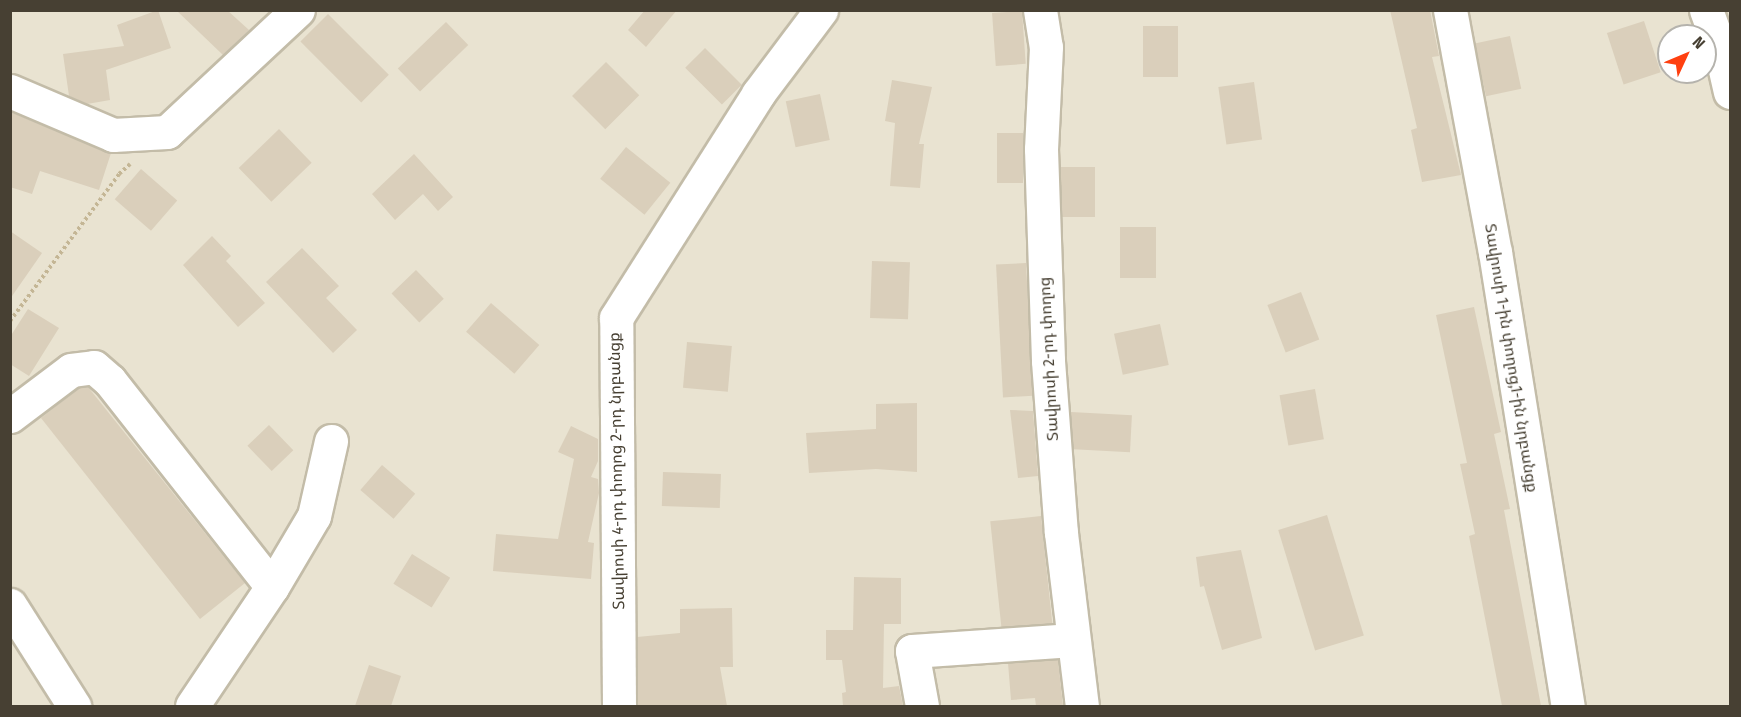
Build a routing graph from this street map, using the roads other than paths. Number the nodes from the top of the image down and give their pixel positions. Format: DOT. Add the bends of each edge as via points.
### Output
graph roads {
  1 [pos="298,10"];
  2 [pos="821,10"];
  3 [pos="1040,10"];
  4 [pos="1450,10"];
  5 [pos="1706,10"];
  6 [pos="10,91"];
  7 [pos="1731,92"];
  8 [pos="10,416"];
  9 [pos="331,441"];
  10 [pos="272,587"];
  11 [pos="10,605"];
  12 [pos="1073,640"];
  13 [pos="74,706"];
  14 [pos="192,706"];
  15 [pos="620,706"];
  16 [pos="922,706"];
  17 [pos="1082,706"];
  18 [pos="1568,706"];
  1 -- 6 [label="street" via="166,132 113,135"];
  2 -- 15 [label="street, Տավրոսի 4-րդ փողոց 2-րդ նրբանցք" via="758,94 616,318"];
  3 -- 12 [label="street, Տավրոսի 2-րդ փողոց" via="1046,47 1041,149 1048,361 1060,533"];
  4 -- 18 [label="street, Տավրոսի 1-ին փողոց,1-ին նրբանցք"];
  5 -- 7 [label="street"];
  8 -- 10 [label="street" via="71,370 94,367 110,381"];
  9 -- 10 [label="street" via="314,516"];
  10 -- 14 [label="street"];
  11 -- 13 [label="street"];
  12 -- 16 [label="street" via="912,651"];
  12 -- 17 [label="street, Տավրոսի 2-րդ փողոց"];
}
